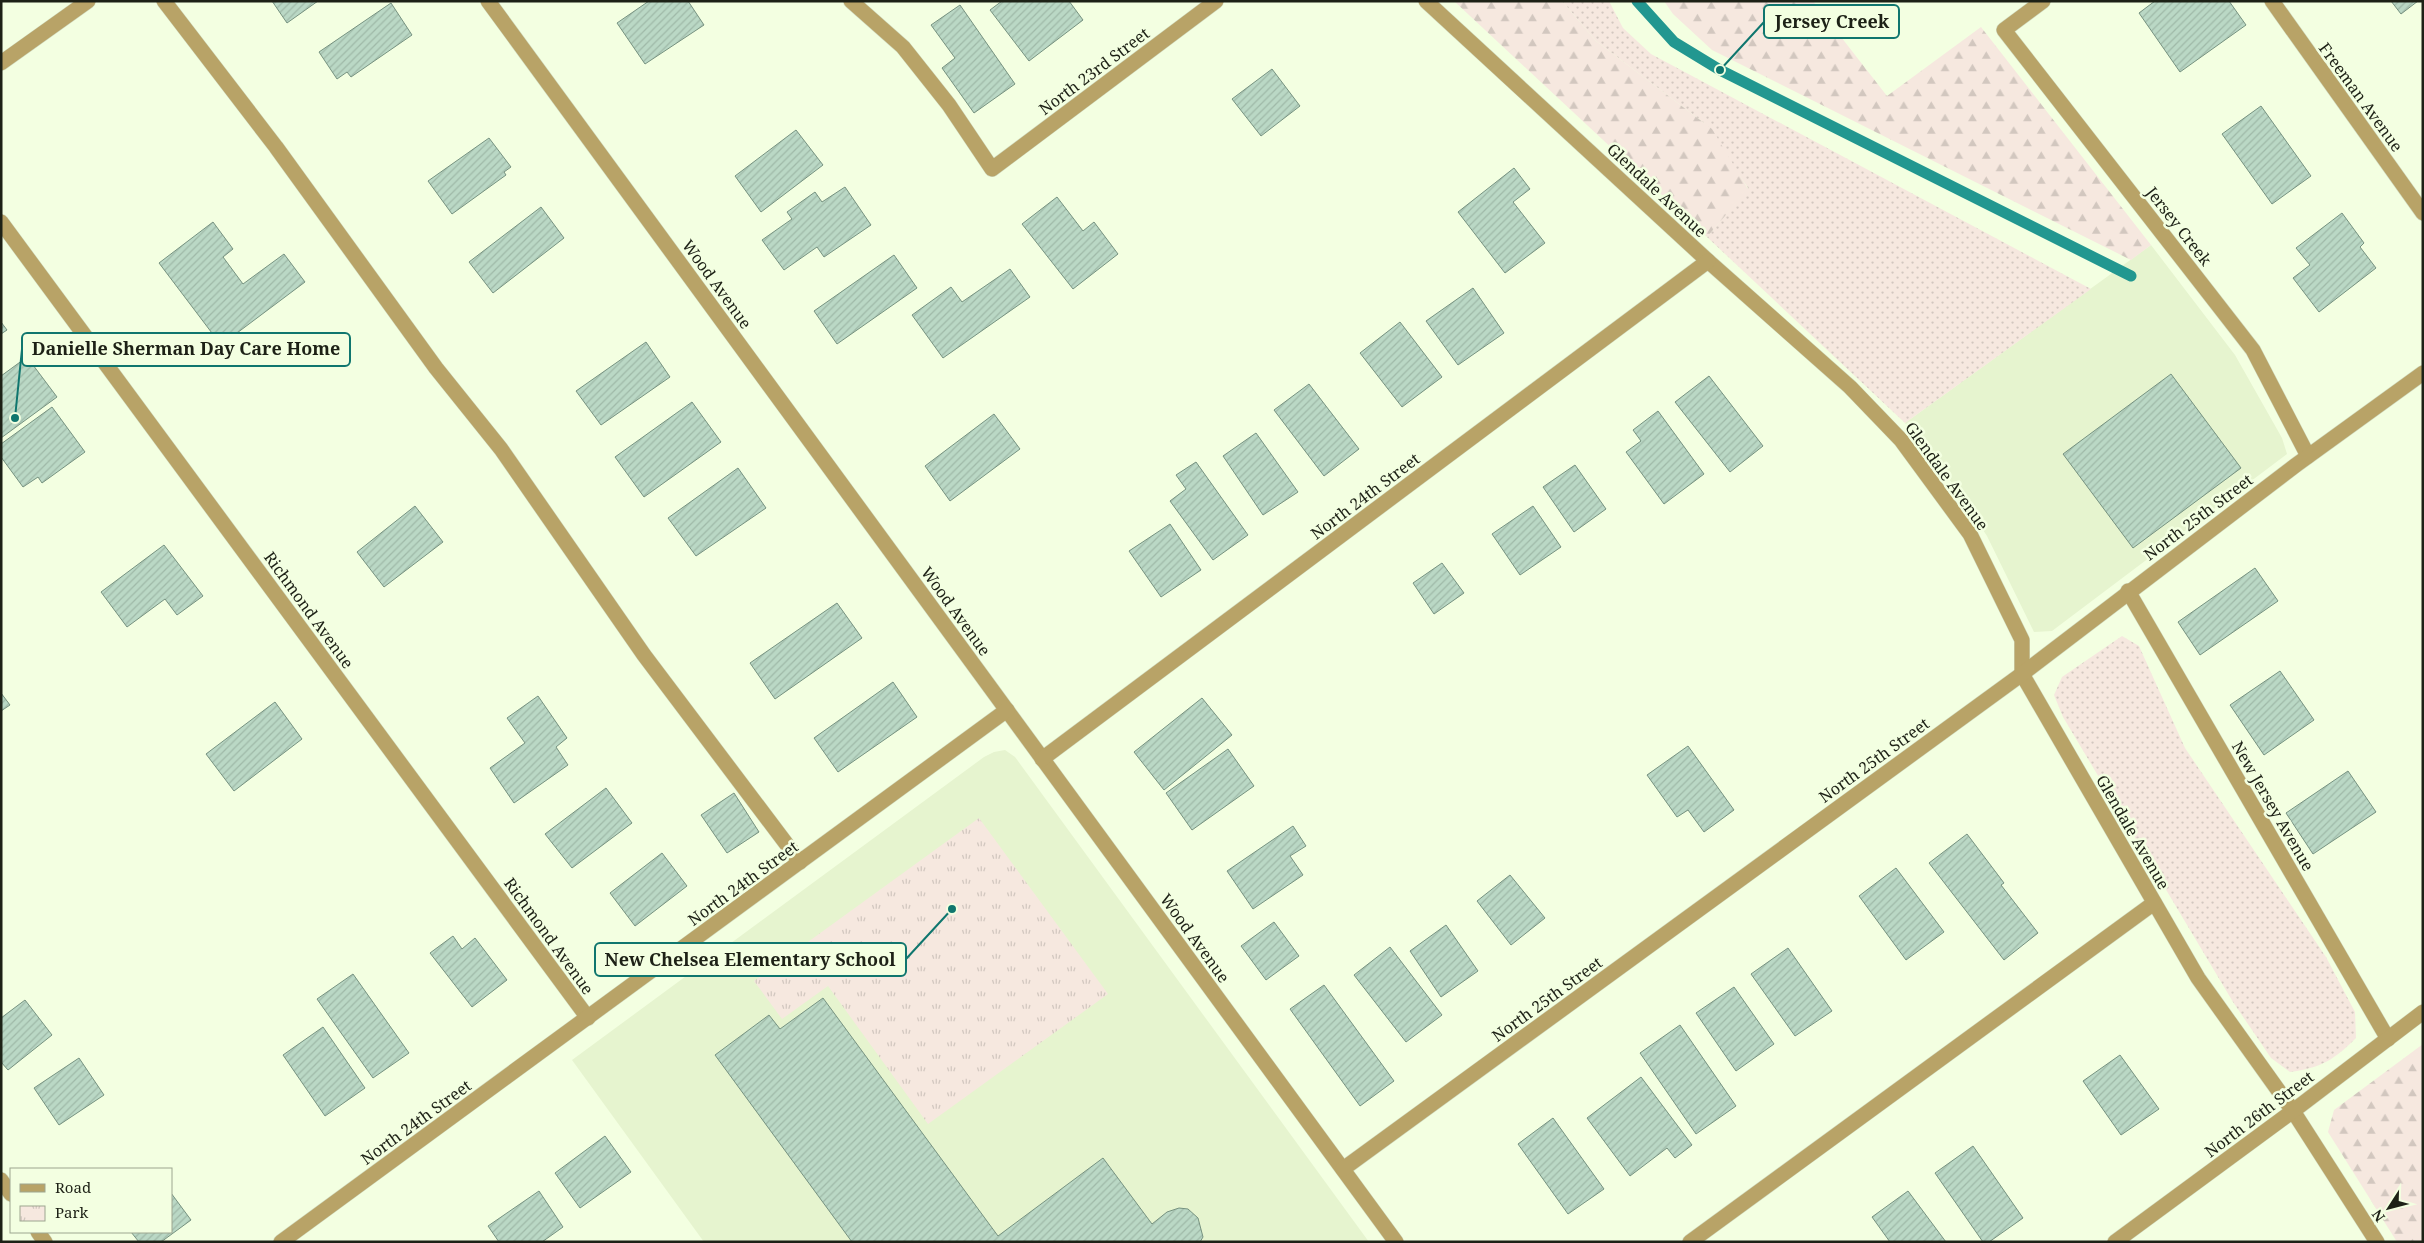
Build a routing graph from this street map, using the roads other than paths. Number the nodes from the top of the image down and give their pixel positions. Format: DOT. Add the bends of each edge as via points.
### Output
graph roads {
  1 [pos="88,1"];
  2 [pos="164,1"];
  3 [pos="488,1"];
  4 [pos="851,1"];
  5 [pos="1216,1"];
  6 [pos="1426,1"];
  7 [pos="2043,1"];
  8 [pos="2272,1"];
  9 [pos="1,63"];
  10 [pos="2423,213"];
  11 [pos="1,222"];
  12 [pos="1708,261"];
  13 [pos="2423,373"];
  14 [pos="2308,456"];
  15 [pos="2128,592"];
  16 [pos="2022,674"];
  17 [pos="1007,710"];
  18 [pos="1042,759"];
  19 [pos="800,862"];
  20 [pos="2154,903"];
  21 [pos="2423,1012"];
  22 [pos="588,1018"];
  23 [pos="2388,1039"];
  24 [pos="2293,1111"];
  25 [pos="1343,1169"];
  26 [pos="1,1180"];
  27 [pos="10,1193"];
  28 [pos="281,1242"];
  29 [pos="1396,1242"];
  30 [pos="1690,1242"];
  31 [pos="2114,1242"];
  32 [pos="2377,1242"];
  1 -- 9 [label="street"];
  2 -- 19 [label="street" via="276,147 436,368 501,449 644,655"];
  3 -- 17 [label="street, Wood Avenue"];
  4 -- 5 [label="street, North 23rd Street" via="903,46 949,105 992,169"];
  6 -- 12 [label="street, Glendale Avenue"];
  7 -- 14 [label="street, Jersey Creek" via="2004,30 2253,350"];
  8 -- 10 [label="street, Freeman Avenue"];
  11 -- 22 [label="street, Richmond Avenue"];
  12 -- 16 [label="street, Glendale Avenue" via="1850,388 1901,440 1970,534 2022,640"];
  12 -- 18 [label="street, North 24th Street"];
  13 -- 14 [label="street, North 25th Street"];
  14 -- 15 [label="street, North 25th Street"];
  15 -- 16 [label="street, North 25th Street"];
  15 -- 23 [label="street, New Jersey Avenue"];
  16 -- 20 [label="street, Glendale Avenue"];
  16 -- 25 [label="street, North 25th Street"];
  17 -- 18 [label="street, Wood Avenue"];
  17 -- 19 [label="street, North 24th Street"];
  18 -- 25 [label="street, Wood Avenue"];
  19 -- 22 [label="street, North 24th Street"];
  20 -- 24 [label="street, Glendale Avenue" via="2198,978"];
  20 -- 30 [label="street"];
  21 -- 23 [label="street, North 26th Street"];
  22 -- 28 [label="street, North 24th Street"];
  23 -- 24 [label="street, North 26th Street"];
  24 -- 31 [label="street, North 26th Street"];
  24 -- 32 [label="street, Glendale Avenue"];
  25 -- 29 [label="street, Wood Avenue"];
  26 -- 27 [label="street"];
}
